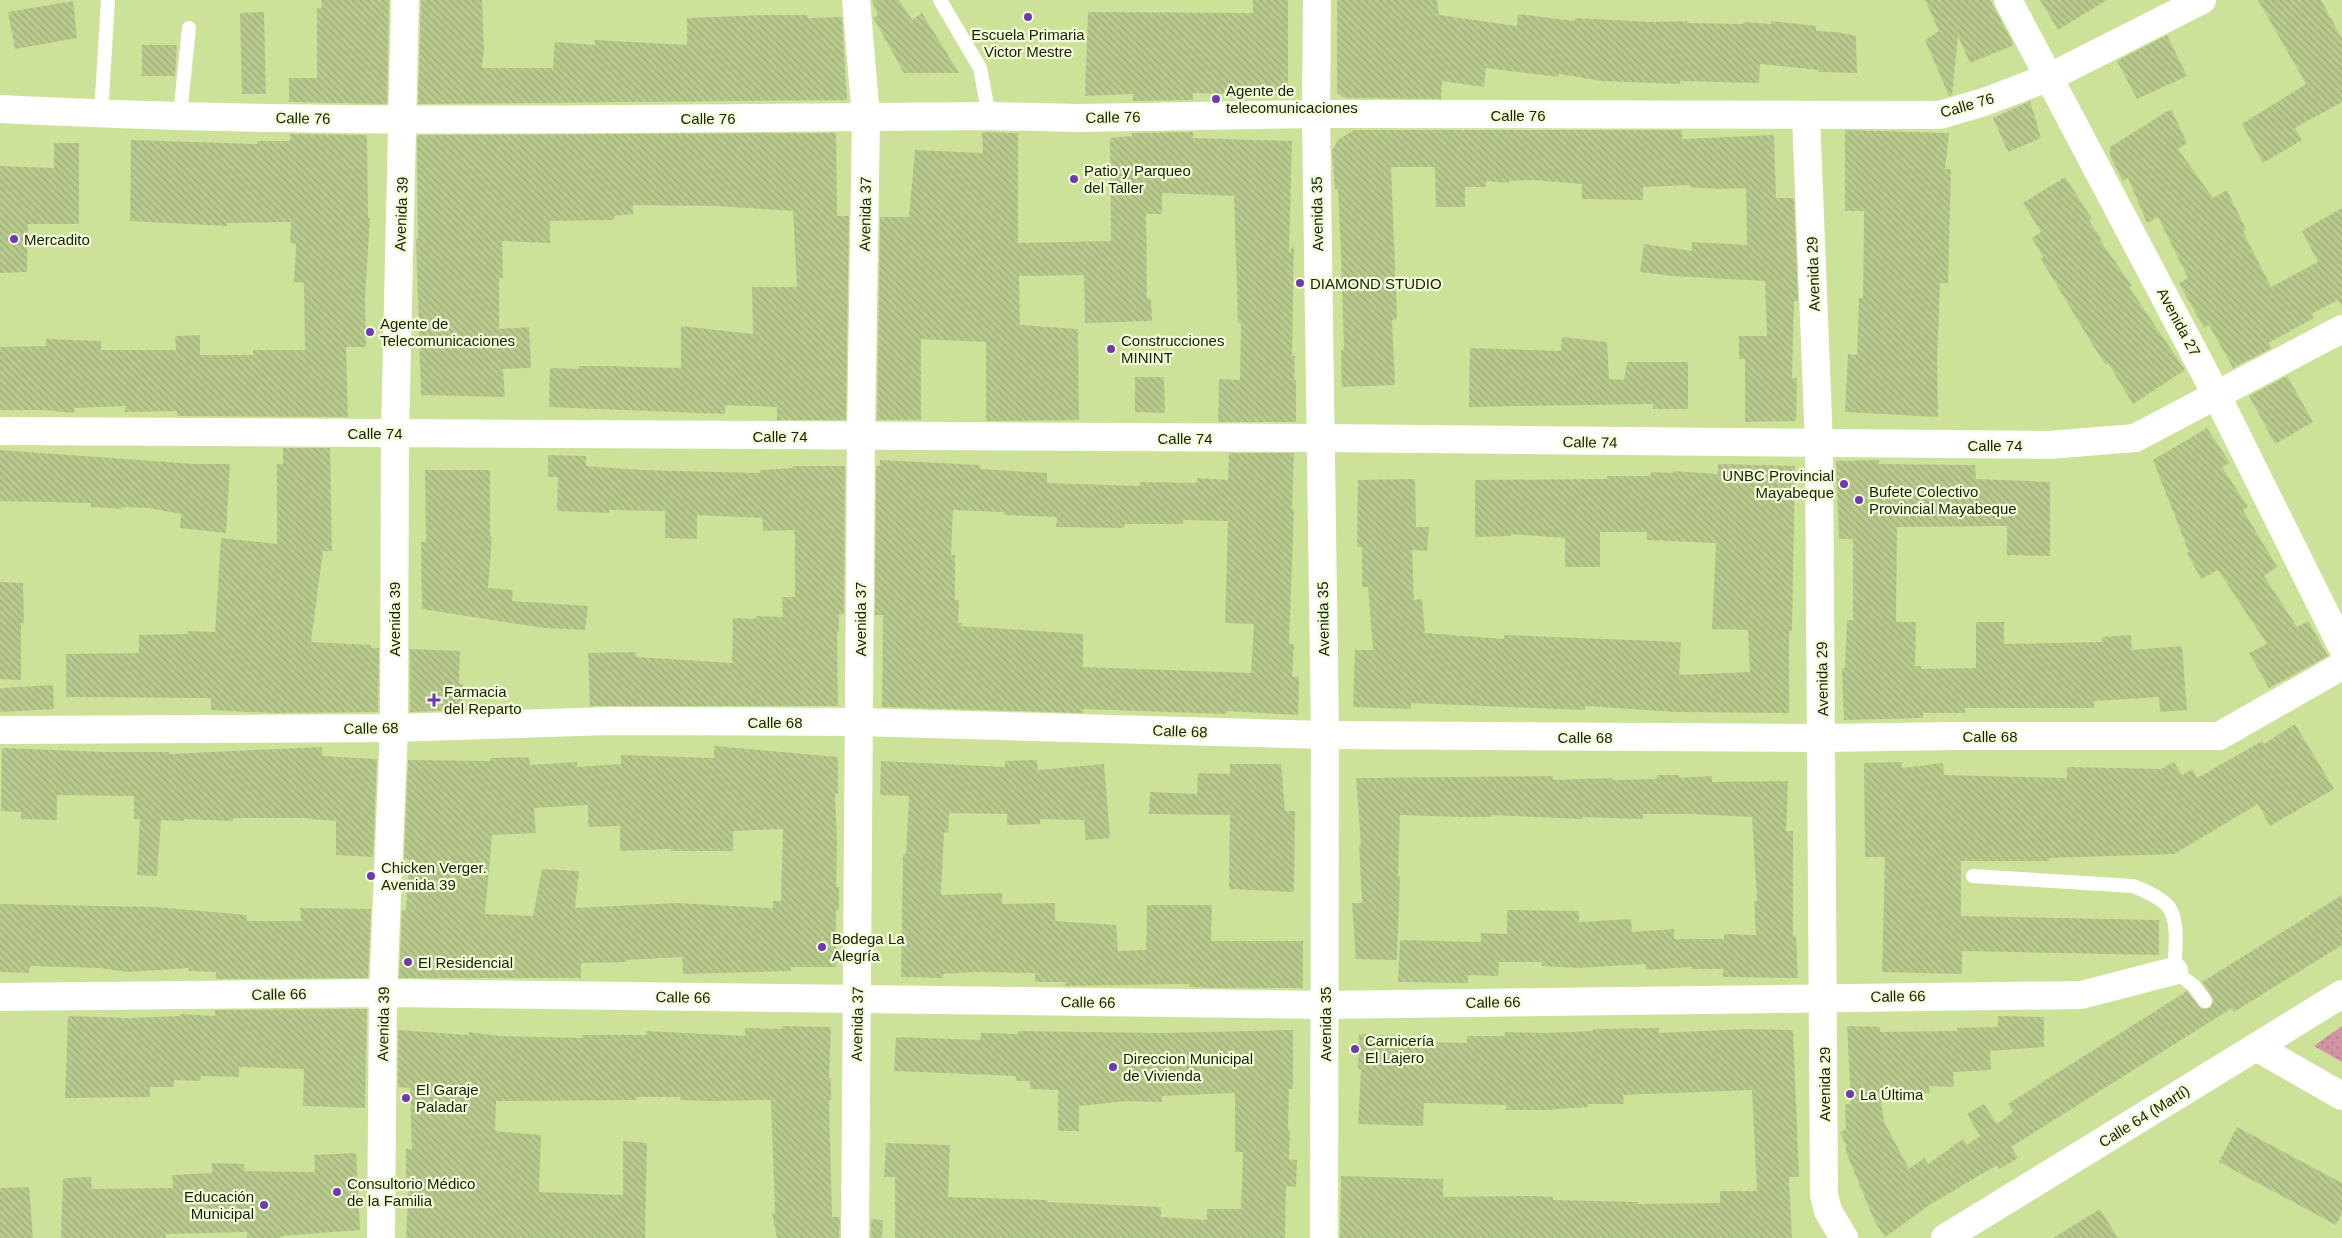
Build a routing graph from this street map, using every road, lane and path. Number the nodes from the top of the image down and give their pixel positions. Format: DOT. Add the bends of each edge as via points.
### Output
graph roads {
  1 [pos="108,0"];
  2 [pos="405,0"];
  3 [pos="856,0"];
  4 [pos="940,0"];
  5 [pos="1318,0"];
  6 [pos="2008,0"];
  7 [pos="2202,0"];
  8 [pos="189,28"];
  9 [pos="2050,77"];
  10 [pos="0,109"];
  11 [pos="101,114"];
  12 [pos="1316,114"];
  13 [pos="180,115"];
  14 [pos="990,116"];
  15 [pos="1806,116"];
  16 [pos="866,117"];
  17 [pos="404,120"];
  18 [pos="2342,329"];
  19 [pos="2218,396"];
  20 [pos="0,431"];
  21 [pos="395,433"];
  22 [pos="861,436"];
  23 [pos="1320,438"];
  24 [pos="1820,444"];
  25 [pos="2342,647"];
  26 [pos="2342,666"];
  27 [pos="859,722"];
  28 [pos="394,728"];
  29 [pos="0,730"];
  30 [pos="1325,735"];
  31 [pos="1823,738"];
  32 [pos="1973,876"];
  33 [pos="2174,971"];
  34 [pos="383,993"];
  35 [pos="2342,994"];
  36 [pos="0,997"];
  37 [pos="1823,997"];
  38 [pos="858,999"];
  39 [pos="2204,1001"];
  40 [pos="1325,1005"];
  41 [pos="2256,1047"];
  42 [pos="2342,1096"];
  43 [pos="382,1238"];
  44 [pos="855,1238"];
  45 [pos="1324,1238"];
  46 [pos="1844,1238"];
  47 [pos="1945,1238"];
  1 -- 11 [label="lane"];
  2 -- 17 [label="street, Avenida 39"];
  3 -- 16 [label="street, Avenida 37"];
  4 -- 14 [label="lane" via="980,68"];
  5 -- 12 [label="street, Avenida 35"];
  6 -- 9 [label="street, Avenida 27"];
  7 -- 9 [label="street, Calle 76"];
  8 -- 13 [label="lane"];
  9 -- 15 [label="street, Calle 76" via="1940,115"];
  9 -- 19 [label="street, Avenida 27"];
  10 -- 11 [label="street, Calle 76"];
  11 -- 13 [label="street, Calle 76"];
  12 -- 14 [label="street, Calle 76" via="1078,118"];
  12 -- 15 [label="street, Calle 76"];
  12 -- 23 [label="street, Avenida 35"];
  13 -- 17 [label="street, Calle 76"];
  14 -- 16 [label="street, Calle 76"];
  15 -- 24 [label="street, Avenida 29"];
  16 -- 17 [label="street, Calle 76"];
  16 -- 22 [label="street, Avenida 37"];
  17 -- 21 [label="street, Avenida 39"];
  18 -- 19 [label="street, Calle 74"];
  19 -- 24 [label="street, Calle 74" via="2135,438 2049,445"];
  19 -- 25 [label="street, Avenida 27"];
  20 -- 21 [label="street, Calle 74"];
  21 -- 22 [label="street, Calle 74"];
  21 -- 28 [label="street, Avenida 39"];
  22 -- 23 [label="street, Calle 74"];
  22 -- 27 [label="street, Avenida 37"];
  23 -- 24 [label="street, Calle 74"];
  23 -- 30 [label="street, Avenida 35"];
  24 -- 31 [label="street, Avenida 29"];
  26 -- 31 [label="street, Calle 68" via="2219,736"];
  27 -- 28 [label="street, Calle 68" via="609,721"];
  27 -- 30 [label="street, Calle 68"];
  27 -- 38 [label="street, Avenida 37"];
  28 -- 29 [label="street, Calle 68"];
  28 -- 34 [label="street, Avenida 39"];
  30 -- 31 [label="street, Calle 68"];
  30 -- 40 [label="street, Avenida 35"];
  31 -- 37 [label="street, Avenida 29"];
  32 -- 33 [label="lane" via="2133,886 2153,895 2169,906 2174,923"];
  33 -- 37 [label="street, Calle 66" via="2081,996"];
  33 -- 39 [label="lane" via="2194,986"];
  34 -- 36 [label="street, Calle 66"];
  34 -- 38 [label="street, Calle 66"];
  34 -- 43 [label="street, Avenida 39"];
  35 -- 41 [label="street, Calle 64 (Martí)"];
  37 -- 40 [label="street, Calle 66"];
  37 -- 46 [label="street, Avenida 29" via="1824,1195 1828,1210"];
  38 -- 40 [label="street, Calle 66"];
  38 -- 44 [label="street, Avenida 37"];
  40 -- 45 [label="street, Avenida 35"];
  41 -- 42 [label="street"];
  41 -- 47 [label="street, Calle 64 (Martí)"];
}
